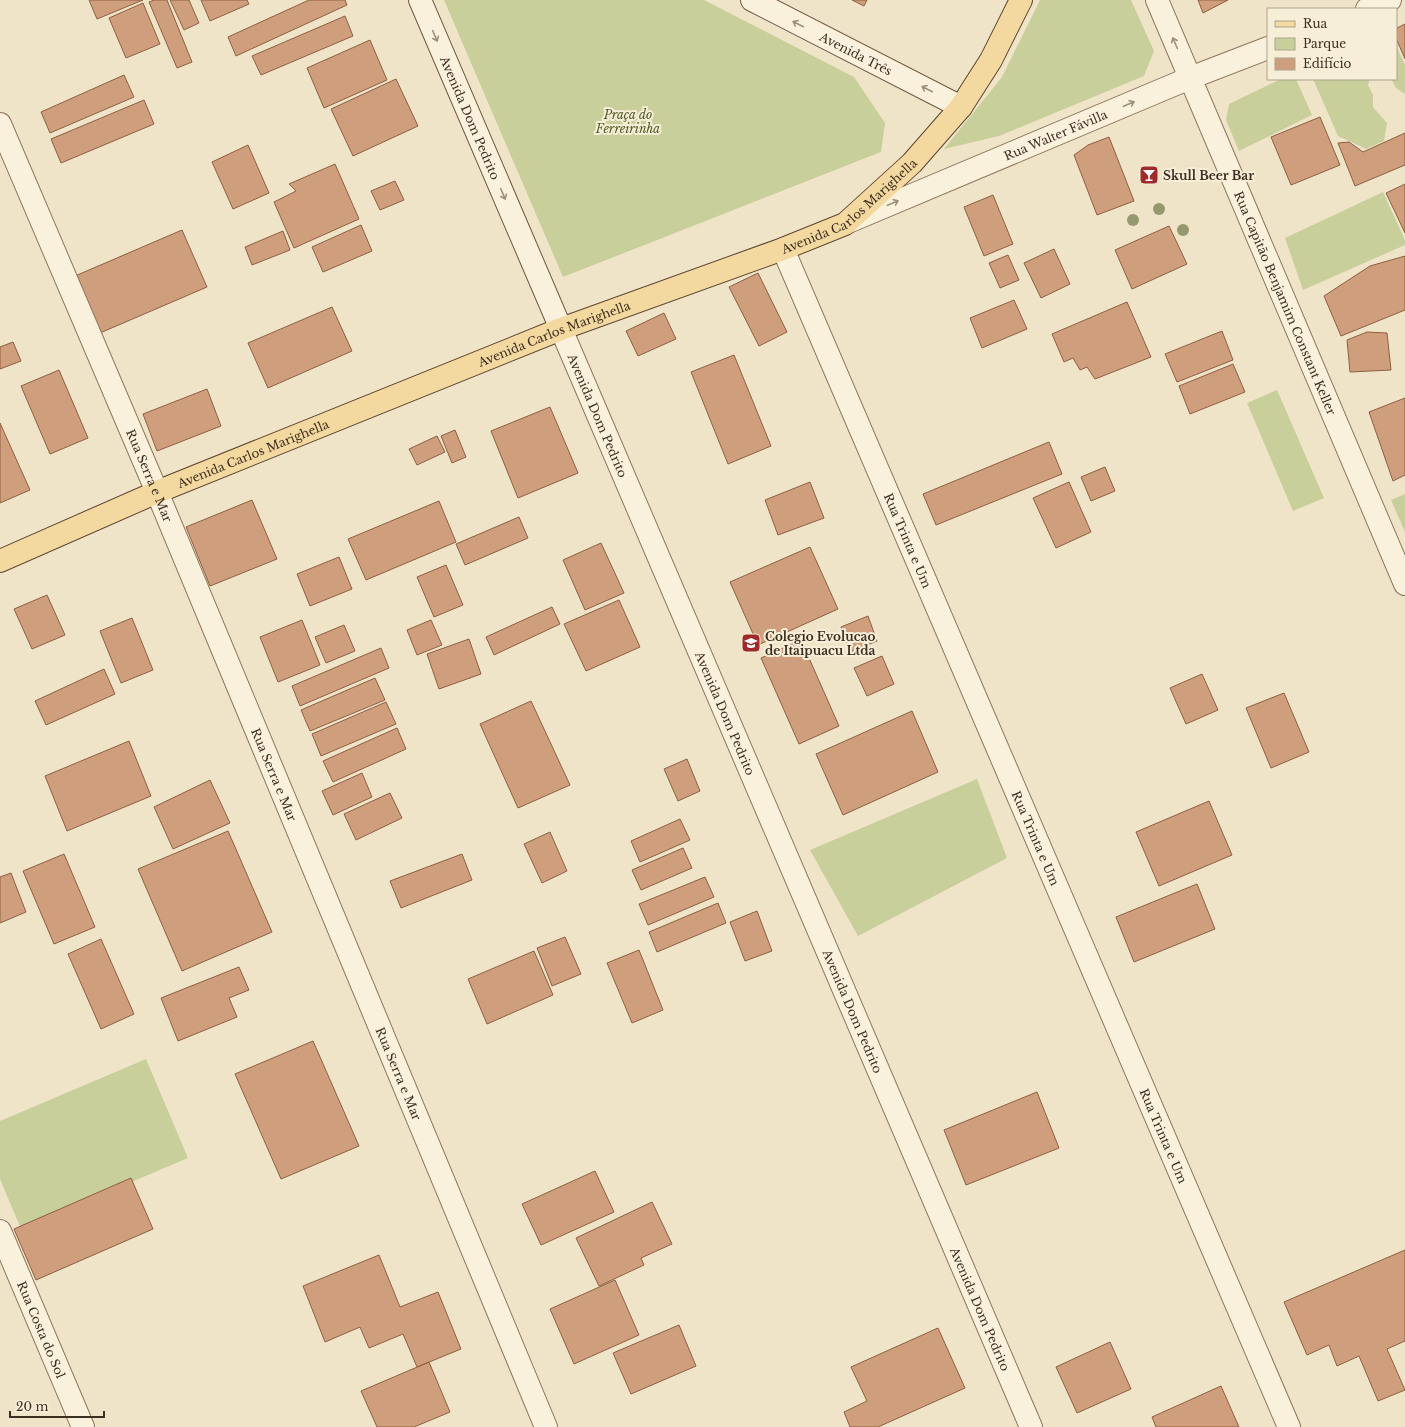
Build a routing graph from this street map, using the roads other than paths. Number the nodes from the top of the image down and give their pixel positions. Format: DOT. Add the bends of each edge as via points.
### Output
graph roads {
  1 [pos="420,0"];
  2 [pos="752,0"];
  3 [pos="1021,0"];
  4 [pos="1157,0"];
  5 [pos="1390,0"];
  6 [pos="1370,8"];
  7 [pos="1267,48"];
  8 [pos="1190,78"];
  9 [pos="961,107"];
  10 [pos="0,124"];
  11 [pos="845,224"];
  12 [pos="783,249"];
  13 [pos="561,330"];
  14 [pos="157,492"];
  15 [pos="0,561"];
  16 [pos="1405,584"];
  17 [pos="0,1231"];
  18 [pos="84,1427"];
  19 [pos="546,1427"];
  20 [pos="1031,1427"];
  21 [pos="1289,1427"];
  1 -- 13 [label="street, Avenida Dom Pedrito, one-way"];
  9 -- 2 [label="street, Avenida Três, one-way"];
  3 -- 9 [label="main road, Avenida Carlos Marighella" via="991,60"];
  8 -- 4 [label="street, Rua Capitão Benjamim Constant Keller, one-way"];
  5 -- 6 [label="street"];
  7 -- 8 [label="street, Rua Walter Fávilla"];
  11 -- 8 [label="street, Rua Walter Fávilla, one-way"];
  8 -- 16 [label="street, Rua Capitão Benjamim Constant Keller"];
  9 -- 11 [label="main road, Avenida Carlos Marighella" via="912,163"];
  10 -- 14 [label="street, Rua Serra e Mar"];
  11 -- 12 [label="main road, Avenida Carlos Marighella"];
  12 -- 13 [label="main road, Avenida Carlos Marighella"];
  12 -- 21 [label="street, Rua Trinta e Um"];
  13 -- 14 [label="main road, Avenida Carlos Marighella"];
  13 -- 20 [label="street, Avenida Dom Pedrito"];
  14 -- 15 [label="main road, Avenida Carlos Marighella"];
  14 -- 19 [label="street, Rua Serra e Mar"];
  17 -- 18 [label="street, Rua Costa do Sol"];
}
